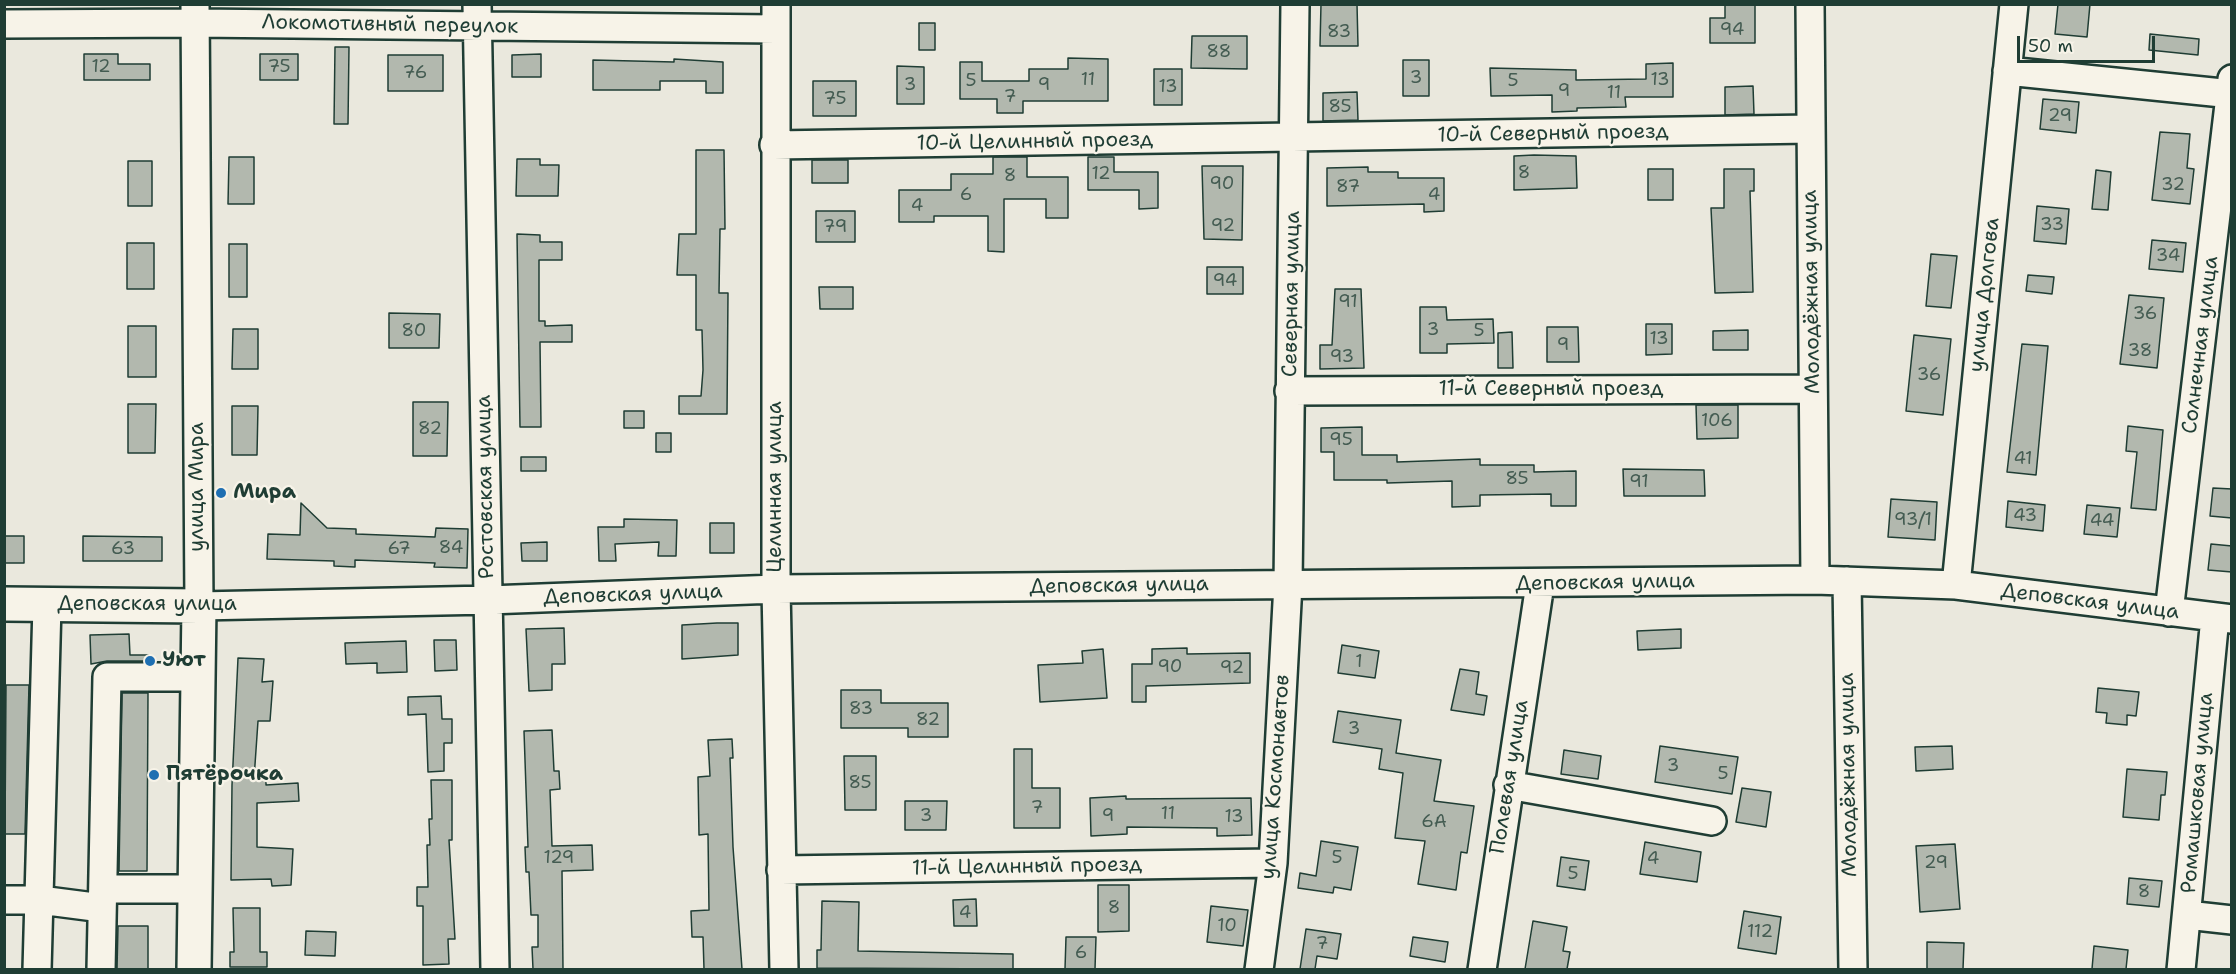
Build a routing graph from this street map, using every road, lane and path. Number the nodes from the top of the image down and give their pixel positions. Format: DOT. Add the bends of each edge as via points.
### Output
graph roads {
  1 [pos="1296,4"];
  2 [pos="1810,4"];
  3 [pos="2014,4"];
  4 [pos="195,14"];
  5 [pos="477,15"];
  6 [pos="776,17"];
  7 [pos="4,24"];
  8 [pos="2007,71"];
  9 [pos="2231,89"];
  10 [pos="1811,129"];
  11 [pos="1295,138"];
  12 [pos="774,146"];
  13 [pos="1813,389"];
  14 [pos="1289,391"];
  15 [pos="1815,580"];
  16 [pos="1847,581"];
  17 [pos="1288,584"];
  18 [pos="1540,584"];
  19 [pos="1956,585"];
  20 [pos="776,590"];
  21 [pos="489,600"];
  22 [pos="4,604"];
  23 [pos="47,605"];
  24 [pos="199,606"];
  25 [pos="2169,612"];
  26 [pos="2223,618"];
  27 [pos="197,678"];
  28 [pos="1508,785"];
  29 [pos="1712,821"];
  30 [pos="1273,863"];
  31 [pos="781,870"];
  32 [pos="196,889"];
  33 [pos="103,898"];
  34 [pos="4,900"];
  35 [pos="40,900"];
  36 [pos="2187,915"];
  37 [pos="2232,920"];
  38 [pos="37,969"];
  39 [pos="101,969"];
  40 [pos="194,969"];
  41 [pos="495,969"];
  42 [pos="784,969"];
  43 [pos="1259,969"];
  44 [pos="1482,969"];
  45 [pos="1853,969"];
  46 [pos="2181,969"];
  1 -- 11 [label="street, Северная улица"];
  2 -- 10 [label="street, Молодёжная улица"];
  3 -- 8 [label="street, улица Долгова"];
  4 -- 5 [label="street, Локомотивный переулок"];
  4 -- 7 [label="street, Локомотивный переулок"];
  4 -- 24 [label="street, улица Мира"];
  5 -- 6 [label="street, Локомотивный переулок"];
  5 -- 21 [label="street, Ростовская улица"];
  6 -- 12 [label="street, Целинная улица"];
  8 -- 9 [label="street"];
  8 -- 19 [label="street, улица Долгова"];
  9 -- 25 [label="street, Солнечная улица"];
  10 -- 11 [label="street, 10-й Северный проезд"];
  10 -- 13 [label="street, Молодёжная улица"];
  11 -- 12 [label="street, 10-й Целинный проезд"];
  11 -- 14 [label="street, Северная улица"];
  12 -- 20 [label="street, Целинная улица"];
  13 -- 14 [label="street, 11-й Северный проезд"];
  13 -- 15 [label="street, Молодёжная улица"];
  14 -- 17 [label="street, Северная улица"];
  15 -- 16 [label="street, Деповская улица"];
  15 -- 18 [label="street, Деповская улица"];
  16 -- 19 [label="street, Деповская улица"];
  16 -- 45 [label="street, Молодёжная улица"];
  17 -- 18 [label="street, Деповская улица"];
  17 -- 20 [label="street, Деповская улица"];
  17 -- 30 [label="street, улица Космонавтов"];
  18 -- 28 [label="street, Полевая улица"];
  19 -- 25 [label="street, Деповская улица"];
  20 -- 21 [label="street, Деповская улица"];
  20 -- 31 [label="street, Целинная улица"];
  21 -- 24 [label="street, Деповская улица"];
  21 -- 41 [label="street, Ростовская улица"];
  22 -- 23 [label="main road, Деповская улица"];
  23 -- 24 [label="main road, Деповская улица"];
  23 -- 35 [label="street"];
  24 -- 27 [label="main road, улица Мира"];
  25 -- 26 [label="street, Деповская улица"];
  26 -- 36 [label="street, Ромашковая улица"];
  27 -- 32 [label="main road, улица Мира"];
  27 -- 33 [label="street" via="107,677"];
  28 -- 29 [label="street"];
  28 -- 44 [label="street, Полевая улица"];
  30 -- 31 [label="street, 11-й Целинный проезд"];
  30 -- 43 [label="street, улица Космонавтов"];
  31 -- 42 [label="street, Целинная улица"];
  32 -- 33 [label="street"];
  32 -- 40 [label="main road, улица Мира"];
  33 -- 35 [label="street"];
  33 -- 39 [label="street"];
  34 -- 35 [label="street"];
  35 -- 38 [label="street"];
  36 -- 37 [label="street"];
  36 -- 46 [label="street, Ромашковая улица"];
}
